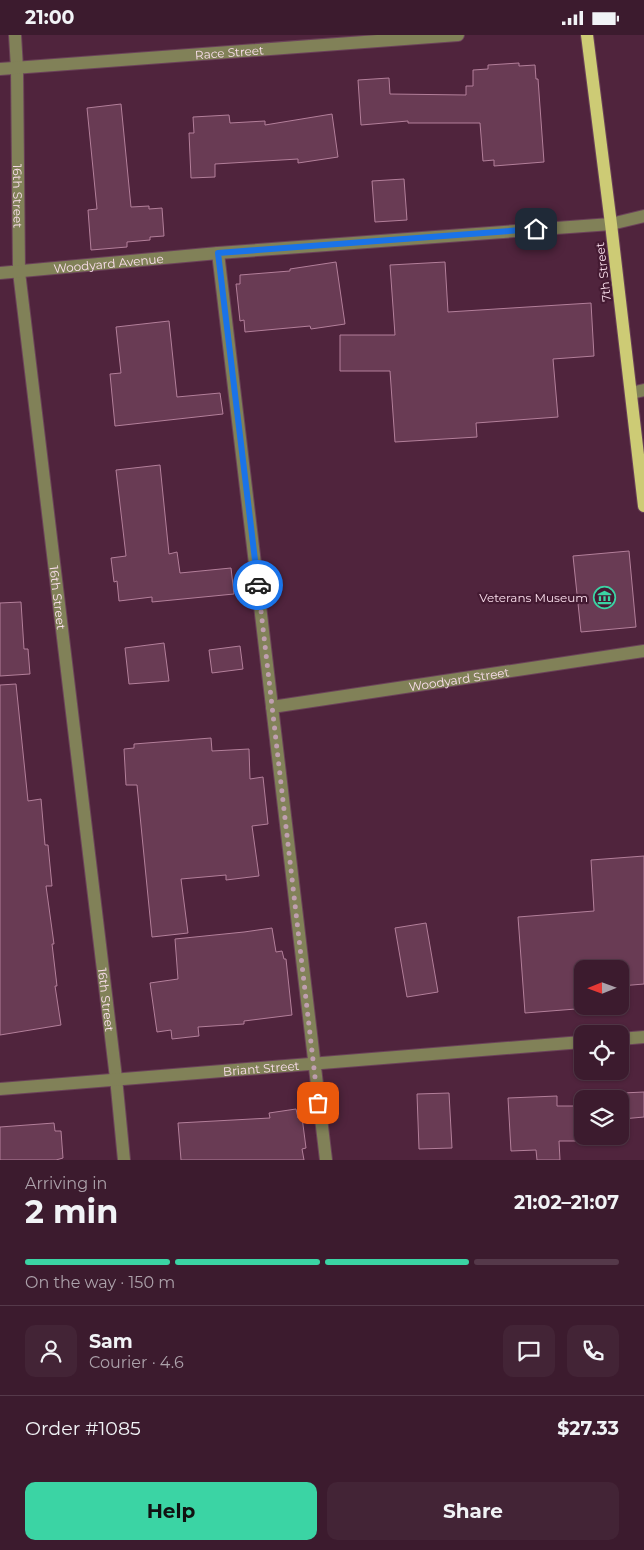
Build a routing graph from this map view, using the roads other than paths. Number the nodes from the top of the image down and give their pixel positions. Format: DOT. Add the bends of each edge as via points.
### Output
graph roads {
  1 [pos="15,35"];
  2 [pos="458,35"];
  3 [pos="587,35"];
  4 [pos="17,68"];
  5 [pos="0,69"];
  6 [pos="644,216"];
  7 [pos="611,224"];
  8 [pos="218,253"];
  9 [pos="18,272"];
  10 [pos="0,273"];
  11 [pos="644,390"];
  12 [pos="631,393"];
  13 [pos="644,506"];
  14 [pos="644,651"];
  15 [pos="272,707"];
  16 [pos="644,1037"];
  17 [pos="629,1038"];
  18 [pos="574,1043"];
  19 [pos="313,1064"];
  20 [pos="116,1078"];
  21 [pos="0,1089"];
  22 [pos="124,1160"];
  23 [pos="326,1160"];
  1 -- 4 [label="street, 16th Street"];
  2 -- 4 [label="street, Race Street"];
  3 -- 7 [label="main road, 7th Street"];
  4 -- 5 [label="street, Race Street"];
  4 -- 9 [label="street, 16th Street"];
  6 -- 7 [label="street, Woodyard Avenue"];
  7 -- 8 [label="street, Woodyard Avenue"];
  7 -- 12 [label="main road, 7th Street"];
  8 -- 9 [label="street, Woodyard Avenue"];
  8 -- 15 [label="street"];
  9 -- 10 [label="street, Woodyard Avenue"];
  9 -- 20 [label="street, 16th Street"];
  11 -- 12 [label="street"];
  12 -- 13 [label="main road, 7th Street"];
  14 -- 15 [label="street, Woodyard Street"];
  15 -- 19 [label="street"];
  16 -- 17 [label="street"];
  18 -- 19 [label="street, Briant Street"];
  19 -- 20 [label="street, Briant Street"];
  19 -- 23 [label="street"];
  20 -- 21 [label="street, Briant Street"];
  20 -- 22 [label="street, 16th Street"];
}
